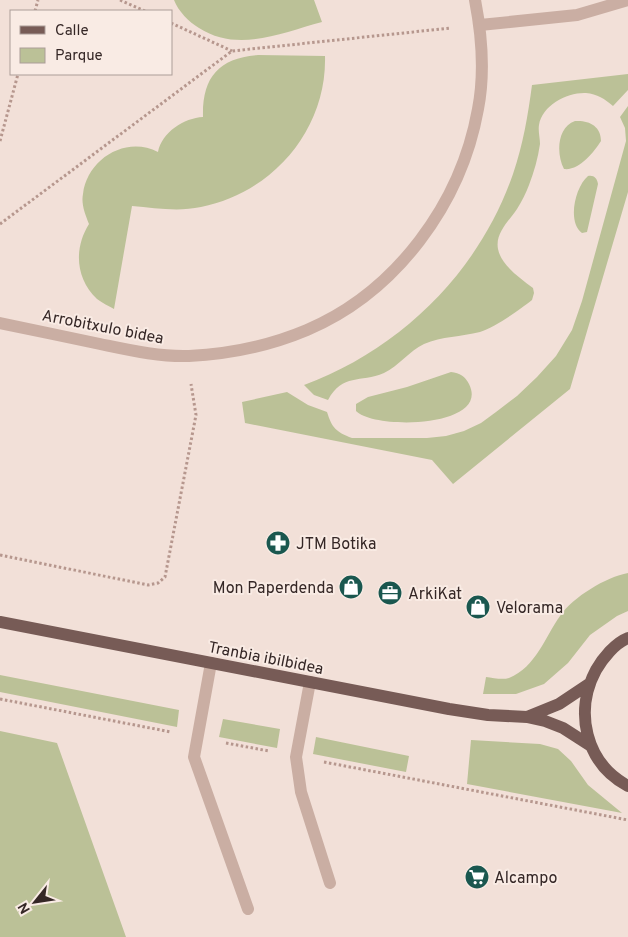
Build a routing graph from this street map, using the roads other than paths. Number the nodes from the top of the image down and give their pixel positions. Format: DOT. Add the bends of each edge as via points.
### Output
graph roads {
  1 [pos="475,0"];
  2 [pos="628,0"];
  3 [pos="611,3"];
  4 [pos="480,25"];
  5 [pos="0,322"];
  6 [pos="0,622"];
  7 [pos="628,638"];
  8 [pos="211,663"];
  9 [pos="310,682"];
  10 [pos="589,684"];
  11 [pos="527,717"];
  12 [pos="591,746"];
  13 [pos="628,786"];
  14 [pos="330,883"];
  15 [pos="248,910"];
  1 -- 4 [label="street, Arrobitxulo bidea"];
  2 -- 3 [label="street"];
  3 -- 4 [label="street" via="577,15"];
  4 -- 5 [label="street, Arrobitxulo bidea" via="482,67 478,108 468,148 449,195 408,256 378,286 344,310 308,330 270,344 229,353 187,356 146,354"];
  6 -- 8 [label="main road, Tranbia ibilbidea"];
  7 -- 10 [label="main road, Tranbia ibilbidea" via="603,659"];
  8 -- 9 [label="main road, Tranbia ibilbidea"];
  8 -- 15 [label="street" via="194,757"];
  9 -- 11 [label="main road, Tranbia ibilbidea" via="449,709"];
  9 -- 14 [label="street" via="296,756 301,792"];
  10 -- 11 [label="main road, Tranbia ibilbidea" via="559,704"];
  10 -- 12 [label="main road, Tranbia ibilbidea" via="584,704 585,726"];
  11 -- 12 [label="main road, Tranbia ibilbidea" via="563,728"];
  12 -- 13 [label="main road, Tranbia ibilbidea" via="603,766"];
}
